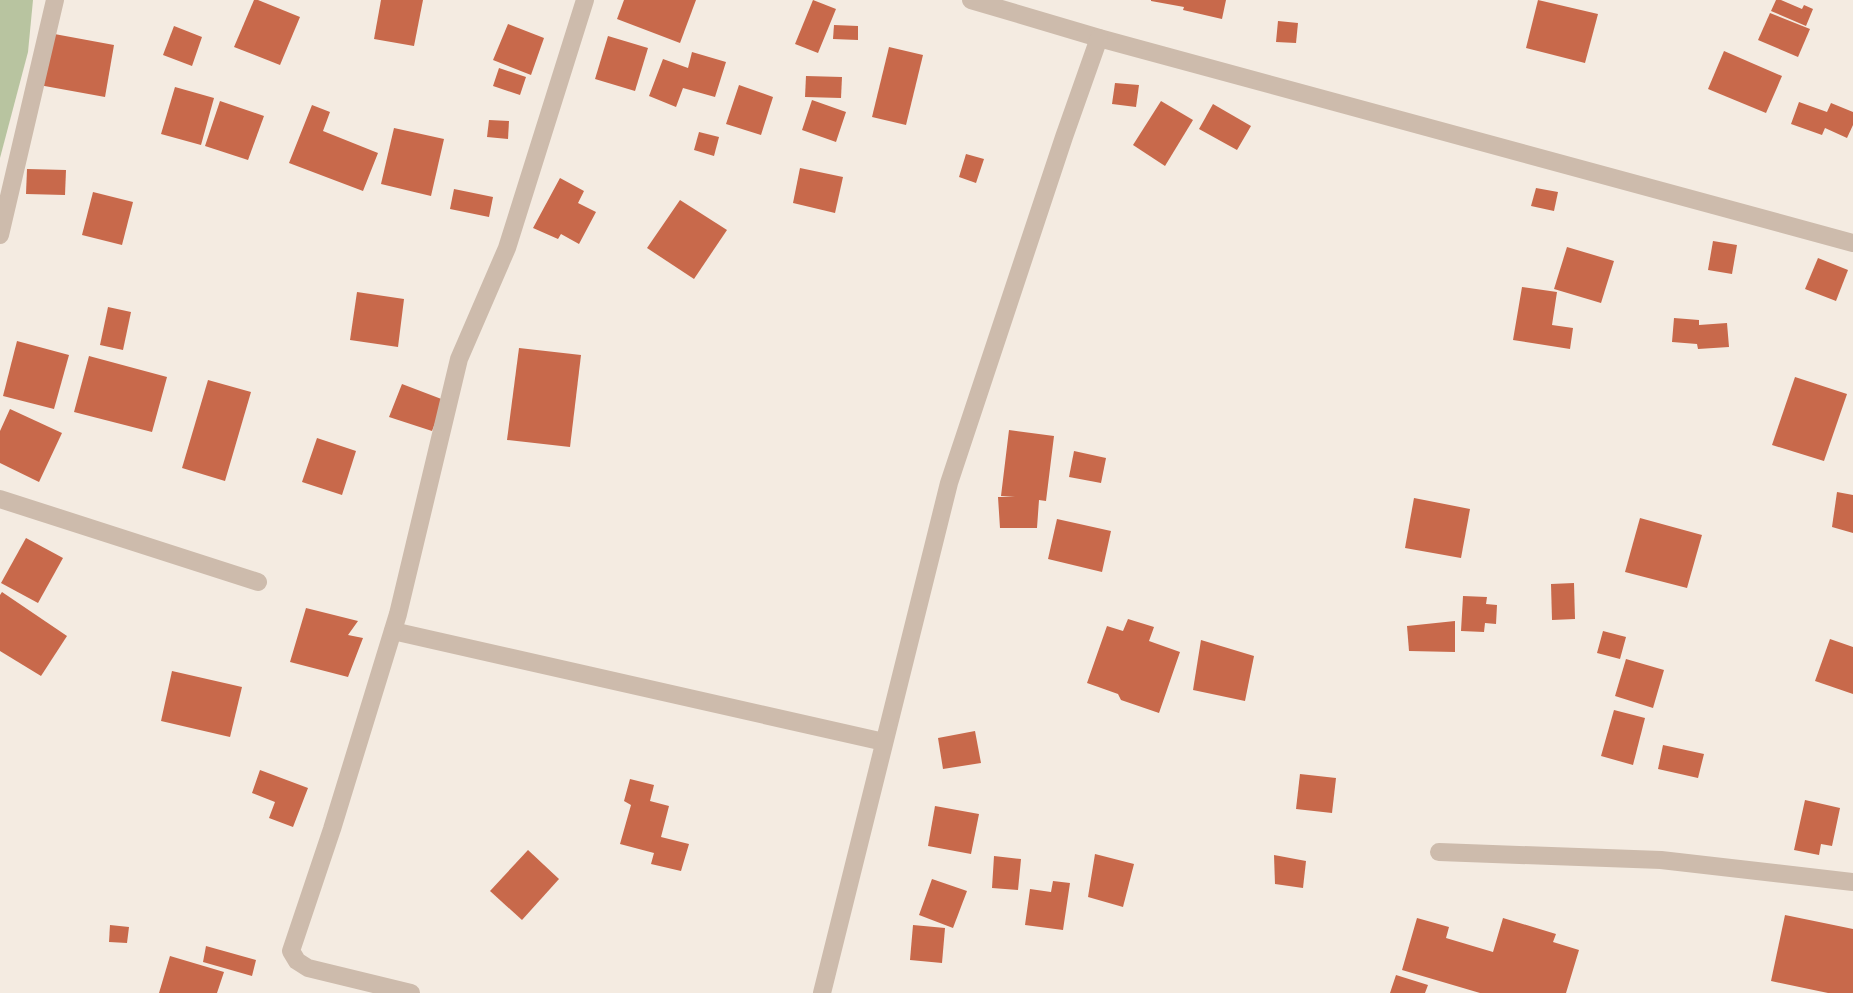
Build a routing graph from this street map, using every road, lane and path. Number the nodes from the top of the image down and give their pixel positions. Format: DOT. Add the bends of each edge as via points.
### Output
graph roads {
  1 [pos="55,0"];
  2 [pos="585,0"];
  3 [pos="971,0"];
  4 [pos="1099,38"];
  5 [pos="0,235"];
  6 [pos="1853,243"];
  7 [pos="0,499"];
  8 [pos="258,582"];
  9 [pos="393,631"];
  10 [pos="884,742"];
  11 [pos="1439,852"];
  12 [pos="1853,883"];
  13 [pos="411,993"];
  14 [pos="822,993"];
  1 -- 5 [label="street"];
  2 -- 9 [label="street" via="508,248 459,359"];
  3 -- 4 [label="street"];
  4 -- 6 [label="street"];
  4 -- 10 [label="street" via="949,483"];
  7 -- 8 [label="street"];
  9 -- 10 [label="street"];
  9 -- 13 [label="street" via="291,951 307,968"];
  10 -- 14 [label="street"];
  11 -- 12 [label="street" via="1661,860"];
}
